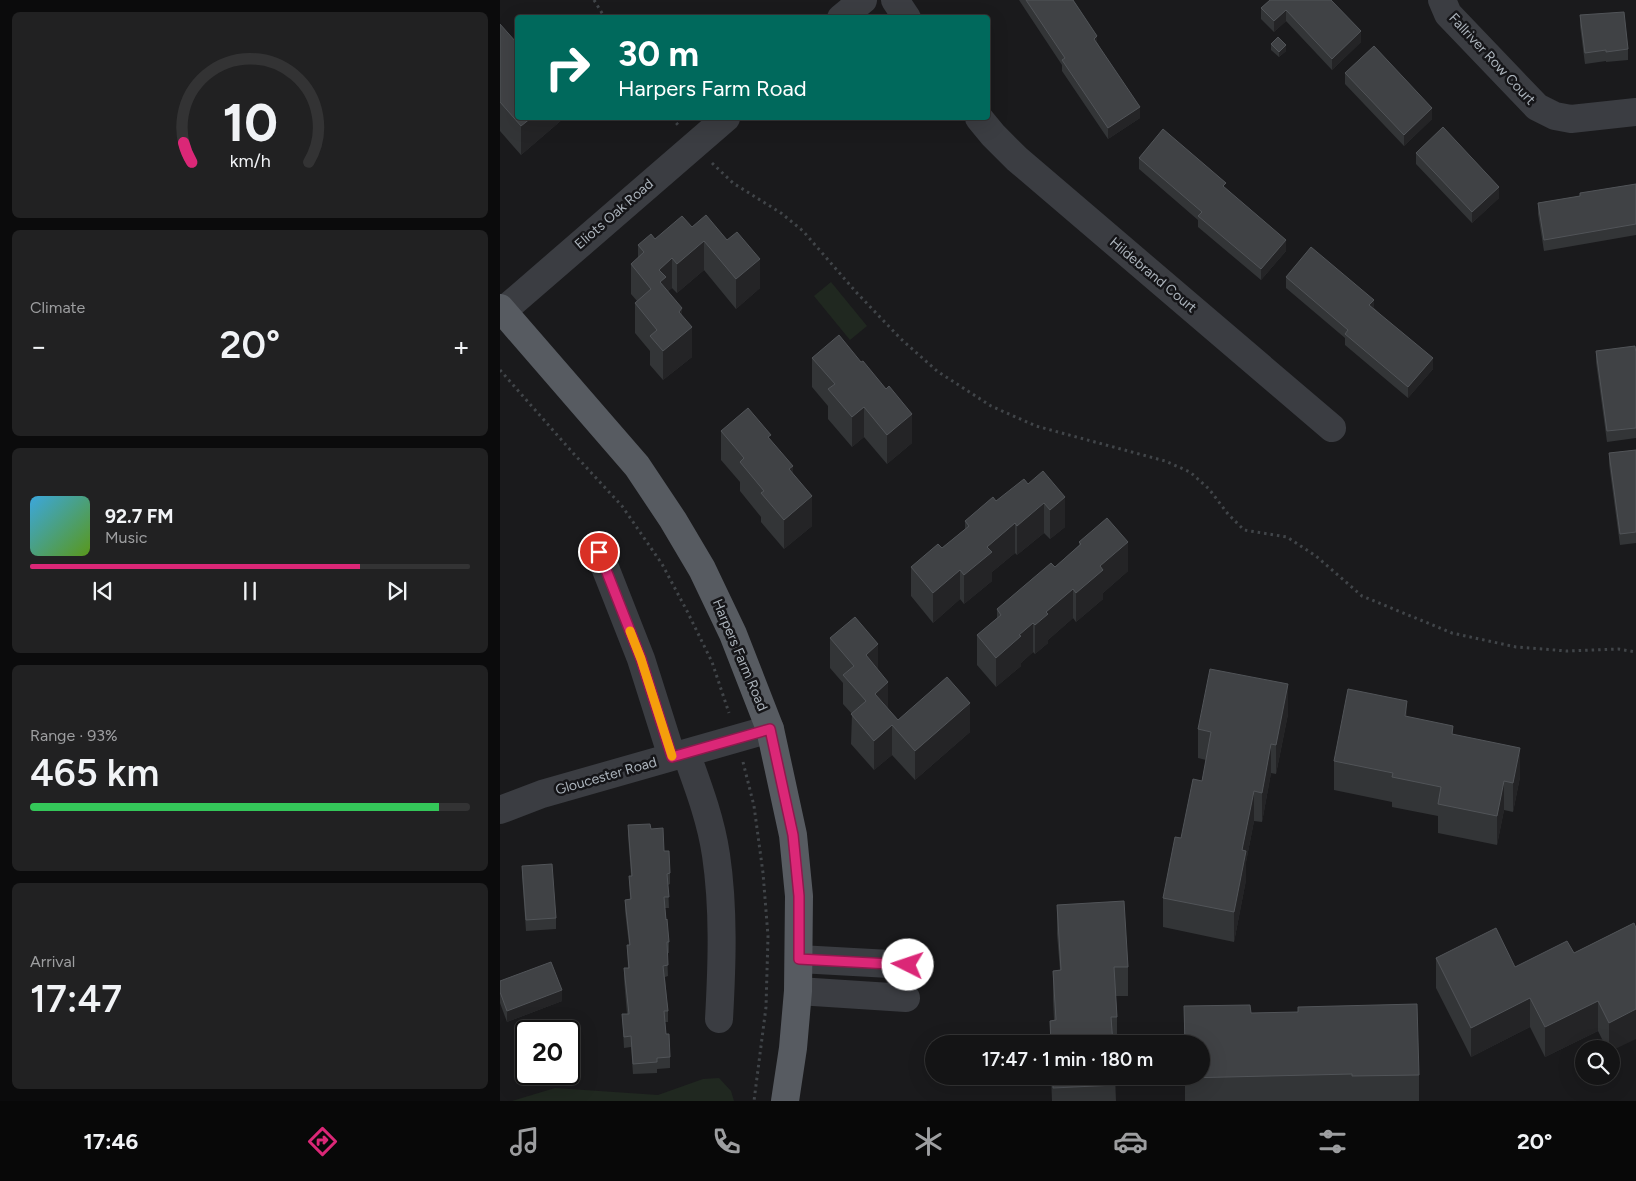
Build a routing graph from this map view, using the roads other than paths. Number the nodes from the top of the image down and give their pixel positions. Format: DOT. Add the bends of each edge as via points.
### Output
graph roads {
  1 [pos="863,0"];
  2 [pos="895,0"];
  3 [pos="1442,0"];
  4 [pos="844,15"];
  5 [pos="905,15"];
  6 [pos="1636,112"];
  7 [pos="724,120"];
  8 [pos="981,120"];
  9 [pos="501,309"];
  10 [pos="1332,428"];
  11 [pos="599,552"];
  12 [pos="770,729"];
  13 [pos="679,755"];
  14 [pos="500,810"];
  15 [pos="799,959"];
  16 [pos="908,965"];
  17 [pos="798,991"];
  18 [pos="906,998"];
  19 [pos="719,1019"];
  20 [pos="786,1101"];
  1 -- 4 [label="street"];
  2 -- 5 [label="street"];
  3 -- 6 [label="street, Fallriver Row Court" via="1448,14 1537,107 1571,119"];
  7 -- 9 [label="street, Eliots Oak Road"];
  8 -- 10 [label="street, Hildebrand Court" via="1017,159"];
  9 -- 12 [label="main road, Harpers Farm Road" via="637,466 673,520 702,569 733,634"];
  11 -- 13 [label="street"];
  12 -- 13 [label="street, Gloucester Road"];
  12 -- 15 [label="main road, Harpers Farm Road" via="793,835 799,896"];
  13 -- 14 [label="street, Gloucester Road" via="542,794"];
  13 -- 19 [label="street" via="705,806 716,854 722,966"];
  15 -- 16 [label="street"];
  15 -- 17 [label="main road, Harpers Farm Road"];
  17 -- 18 [label="street"];
  17 -- 20 [label="main road, Harpers Farm Road"];
}
